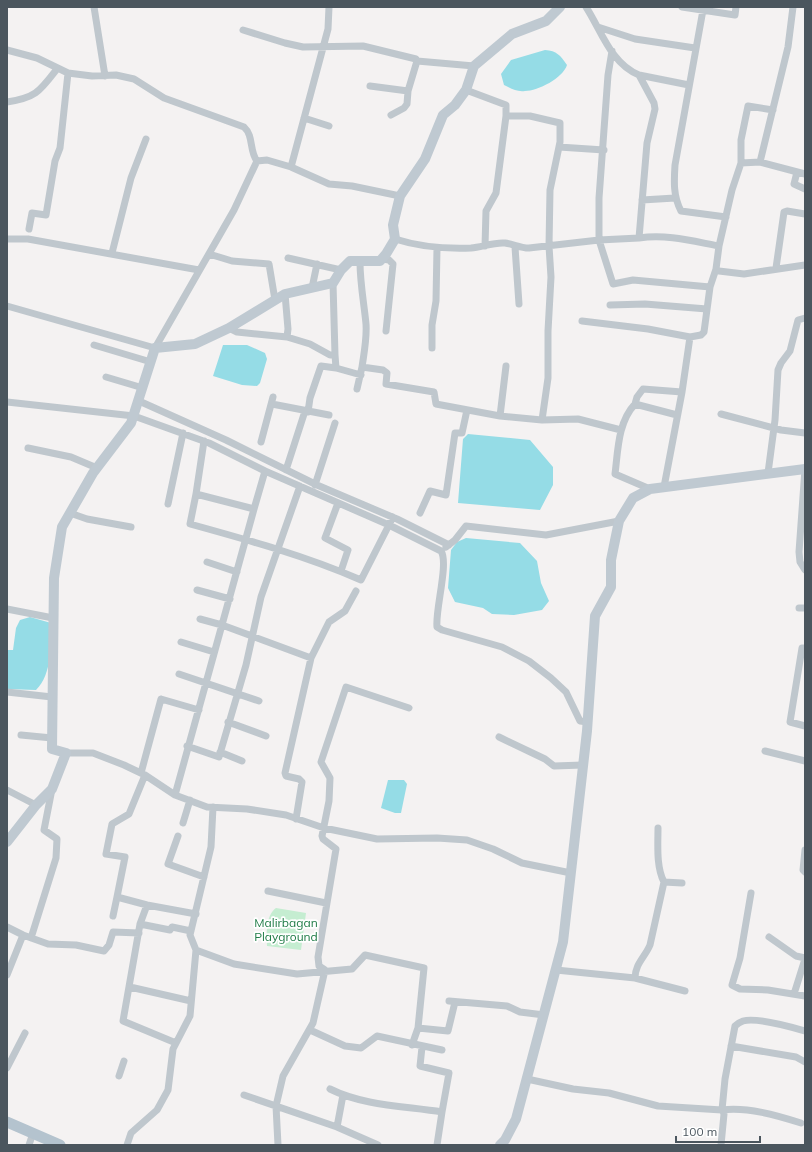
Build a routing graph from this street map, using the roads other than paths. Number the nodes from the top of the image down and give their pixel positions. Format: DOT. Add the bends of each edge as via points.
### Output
graph roads {
  1 [pos="94,7"];
  2 [pos="329,7"];
  3 [pos="560,7"];
  4 [pos="586,7"];
  5 [pos="682,7"];
  6 [pos="736,7"];
  7 [pos="793,7"];
  8 [pos="703,10"];
  9 [pos="598,27"];
  10 [pos="243,30"];
  11 [pos="323,47"];
  12 [pos="695,48"];
  13 [pos="7,50"];
  14 [pos="612,51"];
  15 [pos="418,61"];
  16 [pos="474,66"];
  17 [pos="57,69"];
  18 [pos="68,73"];
  19 [pos="639,75"];
  20 [pos="105,76"];
  21 [pos="689,85"];
  22 [pos="370,86"];
  23 [pos="466,90"];
  24 [pos="408,91"];
  25 [pos="7,102"];
  26 [pos="773,110"];
  27 [pos="391,115"];
  28 [pos="506,116"];
  29 [pos="304,118"];
  30 [pos="329,126"];
  31 [pos="146,140"];
  32 [pos="559,147"];
  33 [pos="604,150"];
  34 [pos="257,161"];
  35 [pos="741,162"];
  36 [pos="760,162"];
  37 [pos="291,167"];
  38 [pos="801,173"];
  39 [pos="805,189"];
  40 [pos="400,196"];
  41 [pos="675,198"];
  42 [pos="642,200"];
  43 [pos="805,214"];
  44 [pos="726,217"];
  45 [pos="29,229"];
  46 [pos="639,238"];
  47 [pos="7,239"];
  48 [pos="395,239"];
  49 [pos="598,240"];
  50 [pos="485,246"];
  51 [pos="549,246"];
  52 [pos="720,246"];
  53 [pos="515,247"];
  54 [pos="437,248"];
  55 [pos="112,253"];
  56 [pos="209,254"];
  57 [pos="288,258"];
  58 [pos="382,259"];
  59 [pos="360,262"];
  60 [pos="317,264"];
  61 [pos="805,265"];
  62 [pos="776,268"];
  63 [pos="199,270"];
  64 [pos="341,270"];
  65 [pos="716,270"];
  66 [pos="333,282"];
  67 [pos="710,287"];
  68 [pos="312,288"];
  69 [pos="285,294"];
  70 [pos="275,300"];
  71 [pos="520,304"];
  72 [pos="610,305"];
  73 [pos="7,306"];
  74 [pos="707,309"];
  75 [pos="805,318"];
  76 [pos="582,321"];
  77 [pos="229,328"];
  78 [pos="386,331"];
  79 [pos="287,337"];
  80 [pos="690,337"];
  81 [pos="94,345"];
  82 [pos="155,348"];
  83 [pos="432,348"];
  84 [pos="335,355"];
  85 [pos="151,362"];
  86 [pos="506,366"];
  87 [pos="336,368"];
  88 [pos="362,371"];
  89 [pos="106,377"];
  90 [pos="143,388"];
  91 [pos="357,389"];
  92 [pos="682,392"];
  93 [pos="139,401"];
  94 [pos="7,402"];
  95 [pos="635,404"];
  96 [pos="466,410"];
  97 [pos="306,412"];
  98 [pos="721,414"];
  99 [pos="329,415"];
  100 [pos="134,416"];
  101 [pos="500,416"];
  102 [pos="677,416"];
  103 [pos="542,420"];
  104 [pos="335,423"];
  105 [pos="774,426"];
  106 [pos="621,430"];
  107 [pos="183,433"];
  108 [pos="805,433"];
  109 [pos="204,441"];
  110 [pos="261,442"];
  111 [pos="28,448"];
  112 [pos="97,468"];
  113 [pos="805,469"];
  114 [pos="286,470"];
  115 [pos="266,471"];
  116 [pos="768,473"];
  117 [pos="315,485"];
  118 [pos="300,486"];
  119 [pos="664,486"];
  120 [pos="650,489"];
  121 [pos="196,494"];
  122 [pos="804,501"];
  123 [pos="338,503"];
  124 [pos="168,504"];
  125 [pos="254,509"];
  126 [pos="70,513"];
  127 [pos="420,513"];
  128 [pos="393,517"];
  129 [pos="619,520"];
  130 [pos="389,525"];
  131 [pos="130,527"];
  132 [pos="802,530"];
  133 [pos="246,539"];
  134 [pos="450,545"];
  135 [pos="278,550"];
  136 [pos="441,551"];
  137 [pos="207,562"];
  138 [pos="805,570"];
  139 [pos="341,571"];
  140 [pos="237,572"];
  141 [pos="198,590"];
  142 [pos="356,591"];
  143 [pos="230,599"];
  144 [pos="7,608"];
  145 [pos="53,618"];
  146 [pos="200,619"];
  147 [pos="222,625"];
  148 [pos="252,635"];
  149 [pos="181,642"];
  150 [pos="805,648"];
  151 [pos="214,652"];
  152 [pos="311,658"];
  153 [pos="179,674"];
  154 [pos="205,684"];
  155 [pos="7,692"];
  156 [pos="237,694"];
  157 [pos="52,697"];
  158 [pos="259,701"];
  159 [pos="409,708"];
  160 [pos="199,710"];
  161 [pos="228,722"];
  162 [pos="588,722"];
  163 [pos="805,726"];
  164 [pos="22,735"];
  165 [pos="266,736"];
  166 [pos="499,737"];
  167 [pos="52,738"];
  168 [pos="187,746"];
  169 [pos="765,751"];
  170 [pos="220,752"];
  171 [pos="66,753"];
  172 [pos="242,761"];
  173 [pos="805,761"];
  174 [pos="583,765"];
  175 [pos="143,774"];
  176 [pos="52,789"];
  177 [pos="7,790"];
  178 [pos="175,796"];
  179 [pos="190,800"];
  180 [pos="36,805"];
  181 [pos="213,807"];
  182 [pos="296,819"];
  183 [pos="183,823"];
  184 [pos="324,828"];
  185 [pos="658,828"];
  186 [pos="178,836"];
  187 [pos="7,842"];
  188 [pos="805,850"];
  189 [pos="805,872"];
  190 [pos="571,874"];
  191 [pos="204,877"];
  192 [pos="664,882"];
  193 [pos="682,883"];
  194 [pos="268,891"];
  195 [pos="751,893"];
  196 [pos="117,897"];
  197 [pos="326,903"];
  198 [pos="147,905"];
  199 [pos="196,914"];
  200 [pos="113,916"];
  201 [pos="140,924"];
  202 [pos="7,927"];
  203 [pos="191,932"];
  204 [pos="139,933"];
  205 [pos="23,936"];
  206 [pos="769,937"];
  207 [pos="31,938"];
  208 [pos="196,950"];
  209 [pos="805,958"];
  210 [pos="325,970"];
  211 [pos="556,970"];
  212 [pos="7,975"];
  213 [pos="635,978"];
  214 [pos="130,987"];
  215 [pos="685,991"];
  216 [pos="794,994"];
  217 [pos="805,996"];
  218 [pos="191,1001"];
  219 [pos="544,1015"];
  220 [pos="418,1028"];
  221 [pos="310,1030"];
  222 [pos="805,1031"];
  223 [pos="25,1033"];
  224 [pos="176,1043"];
  225 [pos="412,1045"];
  226 [pos="731,1046"];
  227 [pos="422,1047"];
  228 [pos="442,1050"];
  229 [pos="124,1061"];
  230 [pos="805,1062"];
  231 [pos="7,1068"];
  232 [pos="119,1076"];
  233 [pos="527,1079"];
  234 [pos="330,1088"];
  235 [pos="244,1095"];
  236 [pos="343,1096"];
  237 [pos="276,1106"];
  238 [pos="722,1110"];
  239 [pos="442,1112"];
  240 [pos="7,1122"];
  241 [pos="801,1123"];
  242 [pos="337,1127"];
  243 [pos="33,1133"];
  244 [pos="29,1145"];
  245 [pos="60,1145"];
  246 [pos="127,1145"];
  247 [pos="278,1145"];
  248 [pos="378,1145"];
  249 [pos="437,1145"];
  250 [pos="500,1145"];
  251 [pos="721,1145"];
  1 -- 20 [label="street"];
  2 -- 11 [label="street" via="328,29"];
  3 -- 16 [label="street" via="546,21 512,34"];
  4 -- 9 [label="street"];
  5 -- 8 [label="street"];
  6 -- 8 [label="street" via="735,15"];
  7 -- 26 [label="street" via="791,30"];
  8 -- 12 [label="street"];
  9 -- 12 [label="street" via="635,39"];
  9 -- 14 [label="street"];
  10 -- 11 [label="street" via="303,47"];
  11 -- 15 [label="street" via="363,46"];
  11 -- 29 [label="street"];
  12 -- 21 [label="street"];
  13 -- 17 [label="street" via="37,58"];
  14 -- 19 [label="street" via="631,72"];
  14 -- 33 [label="street" via="608,75"];
  15 -- 16 [label="street"];
  15 -- 24 [label="street"];
  16 -- 23 [label="street"];
  17 -- 18 [label="street"];
  17 -- 25 [label="street" via="38,93"];
  18 -- 20 [label="street"];
  18 -- 45 [label="street" via="60,148 55,161 46,215 32,213"];
  19 -- 21 [label="street"];
  19 -- 42 [label="street" via="655,109 647,144"];
  20 -- 34 [label="street" via="116,75 134,79 164,98 244,127 249,132 253,156"];
  21 -- 41 [label="street" via="675,165"];
  22 -- 24 [label="street"];
  23 -- 28 [label="street" via="506,105"];
  23 -- 40 [label="street" via="455,105 443,115 425,159"];
  24 -- 27 [label="street" via="407,104"];
  26 -- 35 [label="street" via="748,106 741,140"];
  26 -- 36 [label="street"];
  28 -- 32 [label="street" via="530,116 560,123"];
  28 -- 50 [label="street" via="496,193 486,211"];
  29 -- 30 [label="street"];
  29 -- 37 [label="street"];
  31 -- 55 [label="street" via="131,178"];
  32 -- 33 [label="street"];
  32 -- 51 [label="street" via="550,190"];
  33 -- 49 [label="street"];
  34 -- 37 [label="street" via="267,160"];
  34 -- 56 [label="street" via="234,210"];
  35 -- 36 [label="street"];
  35 -- 44 [label="street"];
  36 -- 38 [label="street"];
  37 -- 40 [label="street" via="330,184"];
  38 -- 39 [label="street" via="794,184"];
  40 -- 48 [label="street" via="393,225"];
  41 -- 42 [label="street"];
  41 -- 44 [label="street" via="681,211"];
  42 -- 46 [label="street"];
  43 -- 62 [label="street" via="787,210 784,212"];
  44 -- 52 [label="street"];
  46 -- 49 [label="street"];
  46 -- 52 [label="street" via="672,237"];
  47 -- 55 [label="street" via="25,238"];
  48 -- 54 [label="street"];
  48 -- 58 [label="street"];
  49 -- 51 [label="street"];
  49 -- 67 [label="street" via="613,284 634,280"];
  50 -- 53 [label="street" via="506,243"];
  50 -- 54 [label="street"];
  51 -- 53 [label="street"];
  51 -- 103 [label="street" via="551,277 548,378"];
  52 -- 65 [label="street"];
  53 -- 71 [label="street"];
  54 -- 83 [label="street"];
  55 -- 63 [label="street"];
  56 -- 63 [label="street"];
  56 -- 70 [label="street" via="232,262 269,264"];
  57 -- 60 [label="street"];
  58 -- 59 [label="street"];
  58 -- 78 [label="street" via="393,264"];
  59 -- 64 [label="street" via="350,261"];
  59 -- 88 [label="street" via="360,284 366,325"];
  60 -- 64 [label="street"];
  60 -- 68 [label="street"];
  61 -- 62 [label="street"];
  62 -- 65 [label="street" via="744,274"];
  63 -- 82 [label="street"];
  64 -- 66 [label="street"];
  65 -- 67 [label="street"];
  66 -- 68 [label="street"];
  66 -- 84 [label="street"];
  67 -- 74 [label="street"];
  68 -- 69 [label="street"];
  69 -- 70 [label="street"];
  69 -- 79 [label="street"];
  70 -- 77 [label="street"];
  72 -- 74 [label="street" via="645,304"];
  73 -- 82 [label="street"];
  74 -- 80 [label="street" via="704,332"];
  75 -- 105 [label="street" via="798,320 790,350 780,363"];
  76 -- 80 [label="street"];
  77 -- 79 [label="street" via="236,332"];
  77 -- 82 [label="street" via="195,344"];
  79 -- 84 [label="street"];
  80 -- 92 [label="street"];
  81 -- 85 [label="street"];
  82 -- 85 [label="street"];
  84 -- 87 [label="street"];
  85 -- 90 [label="street"];
  86 -- 101 [label="street"];
  87 -- 88 [label="street"];
  87 -- 97 [label="street" via="321,366"];
  88 -- 91 [label="street"];
  88 -- 96 [label="street" via="387,371 386,384 434,392 436,404"];
  89 -- 90 [label="street"];
  90 -- 93 [label="street"];
  92 -- 95 [label="street" via="643,389"];
  92 -- 102 [label="street"];
  93 -- 100 [label="street"];
  93 -- 114 [label="street"];
  94 -- 100 [label="street"];
  95 -- 102 [label="street"];
  95 -- 106 [label="street"];
  96 -- 101 [label="street"];
  96 -- 127 [label="street" via="462,433 455,433 446,495 430,491"];
  97 -- 99 [label="street"];
  97 -- 110 [label="street" via="273,401"];
  97 -- 114 [label="street"];
  98 -- 105 [label="street"];
  100 -- 107 [label="street"];
  100 -- 112 [label="street"];
  101 -- 103 [label="street"];
  102 -- 119 [label="street"];
  103 -- 106 [label="street" via="578,419"];
  104 -- 117 [label="street"];
  105 -- 108 [label="street" via="781,430"];
  105 -- 116 [label="street"];
  106 -- 120 [label="street" via="616,474"];
  107 -- 109 [label="street"];
  107 -- 124 [label="street"];
  109 -- 115 [label="street"];
  109 -- 121 [label="street"];
  111 -- 112 [label="street" via="71,457"];
  112 -- 126 [label="street"];
  113 -- 116 [label="street"];
  113 -- 122 [label="street"];
  114 -- 117 [label="street"];
  115 -- 118 [label="street"];
  115 -- 125 [label="street"];
  116 -- 119 [label="street"];
  117 -- 128 [label="street"];
  118 -- 123 [label="street"];
  118 -- 135 [label="street"];
  119 -- 120 [label="street"];
  120 -- 129 [label="street" via="633,498"];
  121 -- 125 [label="street"];
  121 -- 133 [label="street" via="190,524"];
  122 -- 132 [label="street"];
  123 -- 130 [label="street"];
  123 -- 139 [label="street" via="324,538 348,550"];
  125 -- 133 [label="street"];
  126 -- 131 [label="street"];
  126 -- 145 [label="street" via="62,527 54,578"];
  128 -- 130 [label="street"];
  128 -- 134 [label="street"];
  129 -- 134 [label="street" via="546,534 466,526"];
  129 -- 162 [label="street" via="611,560 611,587 595,616"];
  130 -- 136 [label="street"];
  130 -- 139 [label="street" via="361,580"];
  132 -- 138 [label="street" via="799,557"];
  133 -- 135 [label="street"];
  133 -- 140 [label="street"];
  134 -- 136 [label="street"];
  135 -- 139 [label="street" via="315,560"];
  135 -- 148 [label="street" via="261,597"];
  136 -- 162 [label="street" via="443,567 437,627 502,647 529,661 566,692 580,721"];
  137 -- 140 [label="street"];
  140 -- 143 [label="street"];
  141 -- 143 [label="street"];
  142 -- 152 [label="street" via="345,611 329,622"];
  143 -- 147 [label="street"];
  144 -- 145 [label="street"];
  145 -- 157 [label="street"];
  146 -- 147 [label="street"];
  147 -- 148 [label="street"];
  147 -- 151 [label="street"];
  148 -- 152 [label="street"];
  148 -- 156 [label="street"];
  149 -- 151 [label="street"];
  150 -- 163 [label="street" via="802,648 790,722"];
  151 -- 154 [label="street"];
  152 -- 182 [label="street" via="285,773 286,776 302,782"];
  153 -- 154 [label="street"];
  154 -- 156 [label="street"];
  154 -- 160 [label="street"];
  155 -- 157 [label="street"];
  156 -- 158 [label="street"];
  156 -- 161 [label="street"];
  157 -- 167 [label="street"];
  159 -- 184 [label="street" via="346,687 321,762 330,778"];
  160 -- 168 [label="street"];
  160 -- 175 [label="street" via="161,699"];
  161 -- 165 [label="street"];
  161 -- 170 [label="street"];
  162 -- 174 [label="street"];
  164 -- 167 [label="street"];
  166 -- 174 [label="street" via="554,766"];
  167 -- 171 [label="street" via="52,748"];
  168 -- 170 [label="street" via="218,757"];
  168 -- 178 [label="street"];
  169 -- 173 [label="street"];
  170 -- 172 [label="street"];
  171 -- 175 [label="street" via="93,753"];
  171 -- 176 [label="street"];
  174 -- 190 [label="street"];
  175 -- 178 [label="street"];
  175 -- 196 [label="street" via="129,814 112,824 106,854 125,857"];
  176 -- 180 [label="street"];
  176 -- 207 [label="street" via="44,830 57,839 56,858"];
  177 -- 180 [label="street"];
  178 -- 179 [label="street"];
  179 -- 181 [label="street"];
  179 -- 183 [label="street"];
  180 -- 187 [label="street"];
  181 -- 182 [label="street" via="247,809"];
  181 -- 191 [label="street" via="211,847"];
  182 -- 184 [label="street"];
  184 -- 190 [label="street" via="377,839 467,840 522,863"];
  184 -- 197 [label="street" via="323,839 336,849"];
  185 -- 192 [label="street" via="658,855"];
  186 -- 191 [label="street" via="168,864"];
  188 -- 189 [label="street"];
  190 -- 211 [label="street" via="563,942"];
  191 -- 199 [label="street"];
  192 -- 193 [label="street"];
  192 -- 213 [label="street" via="650,945 635,968"];
  194 -- 197 [label="street"];
  195 -- 216 [label="street" via="740,958 732,985 740,989"];
  196 -- 198 [label="street"];
  196 -- 200 [label="street"];
  197 -- 210 [label="street" via="318,957 319,966"];
  198 -- 199 [label="street"];
  198 -- 201 [label="street"];
  199 -- 203 [label="street"];
  201 -- 203 [label="street"];
  201 -- 204 [label="street"];
  202 -- 205 [label="street"];
  203 -- 208 [label="street"];
  204 -- 207 [label="street" via="113,932 109,946 104,951 76,945 48,944"];
  204 -- 214 [label="street"];
  205 -- 207 [label="street"];
  205 -- 212 [label="street"];
  206 -- 209 [label="street" via="796,956"];
  208 -- 210 [label="street" via="218,960 246,966 298,974"];
  208 -- 218 [label="street"];
  209 -- 216 [label="street"];
  210 -- 220 [label="street" via="352,970 365,955 424,968"];
  210 -- 221 [label="street"];
  211 -- 213 [label="street"];
  211 -- 219 [label="street"];
  213 -- 215 [label="street"];
  214 -- 218 [label="street"];
  214 -- 224 [label="street" via="123,1021"];
  216 -- 217 [label="street"];
  218 -- 224 [label="street" via="190,1016"];
  219 -- 220 [label="street" via="520,1012 507,1006 452,1002 448,1031"];
  219 -- 233 [label="street"];
  220 -- 225 [label="street"];
  221 -- 225 [label="street" via="345,1046 361,1048 377,1036"];
  221 -- 237 [label="street" via="283,1076"];
  222 -- 226 [label="street" via="784,1025 742,1021 735,1026"];
  223 -- 231 [label="street"];
  224 -- 246 [label="street" via="168,1090 157,1110 131,1133"];
  225 -- 227 [label="street"];
  226 -- 230 [label="street" via="796,1057"];
  226 -- 238 [label="street"];
  227 -- 228 [label="street"];
  227 -- 239 [label="street" via="420,1066 449,1073"];
  229 -- 232 [label="street"];
  233 -- 238 [label="street" via="573,1089 609,1093 658,1106"];
  233 -- 250 [label="street" via="516,1119"];
  234 -- 236 [label="street"];
  235 -- 237 [label="street"];
  236 -- 239 [label="street"];
  236 -- 242 [label="street"];
  237 -- 242 [label="street"];
  237 -- 247 [label="street"];
  238 -- 241 [label="street" via="771,1114"];
  238 -- 251 [label="street" via="724,1114"];
  239 -- 249 [label="street"];
  240 -- 243 [label="main road"];
  242 -- 248 [label="street"];
  243 -- 244 [label="street"];
  243 -- 245 [label="main road"];
}
